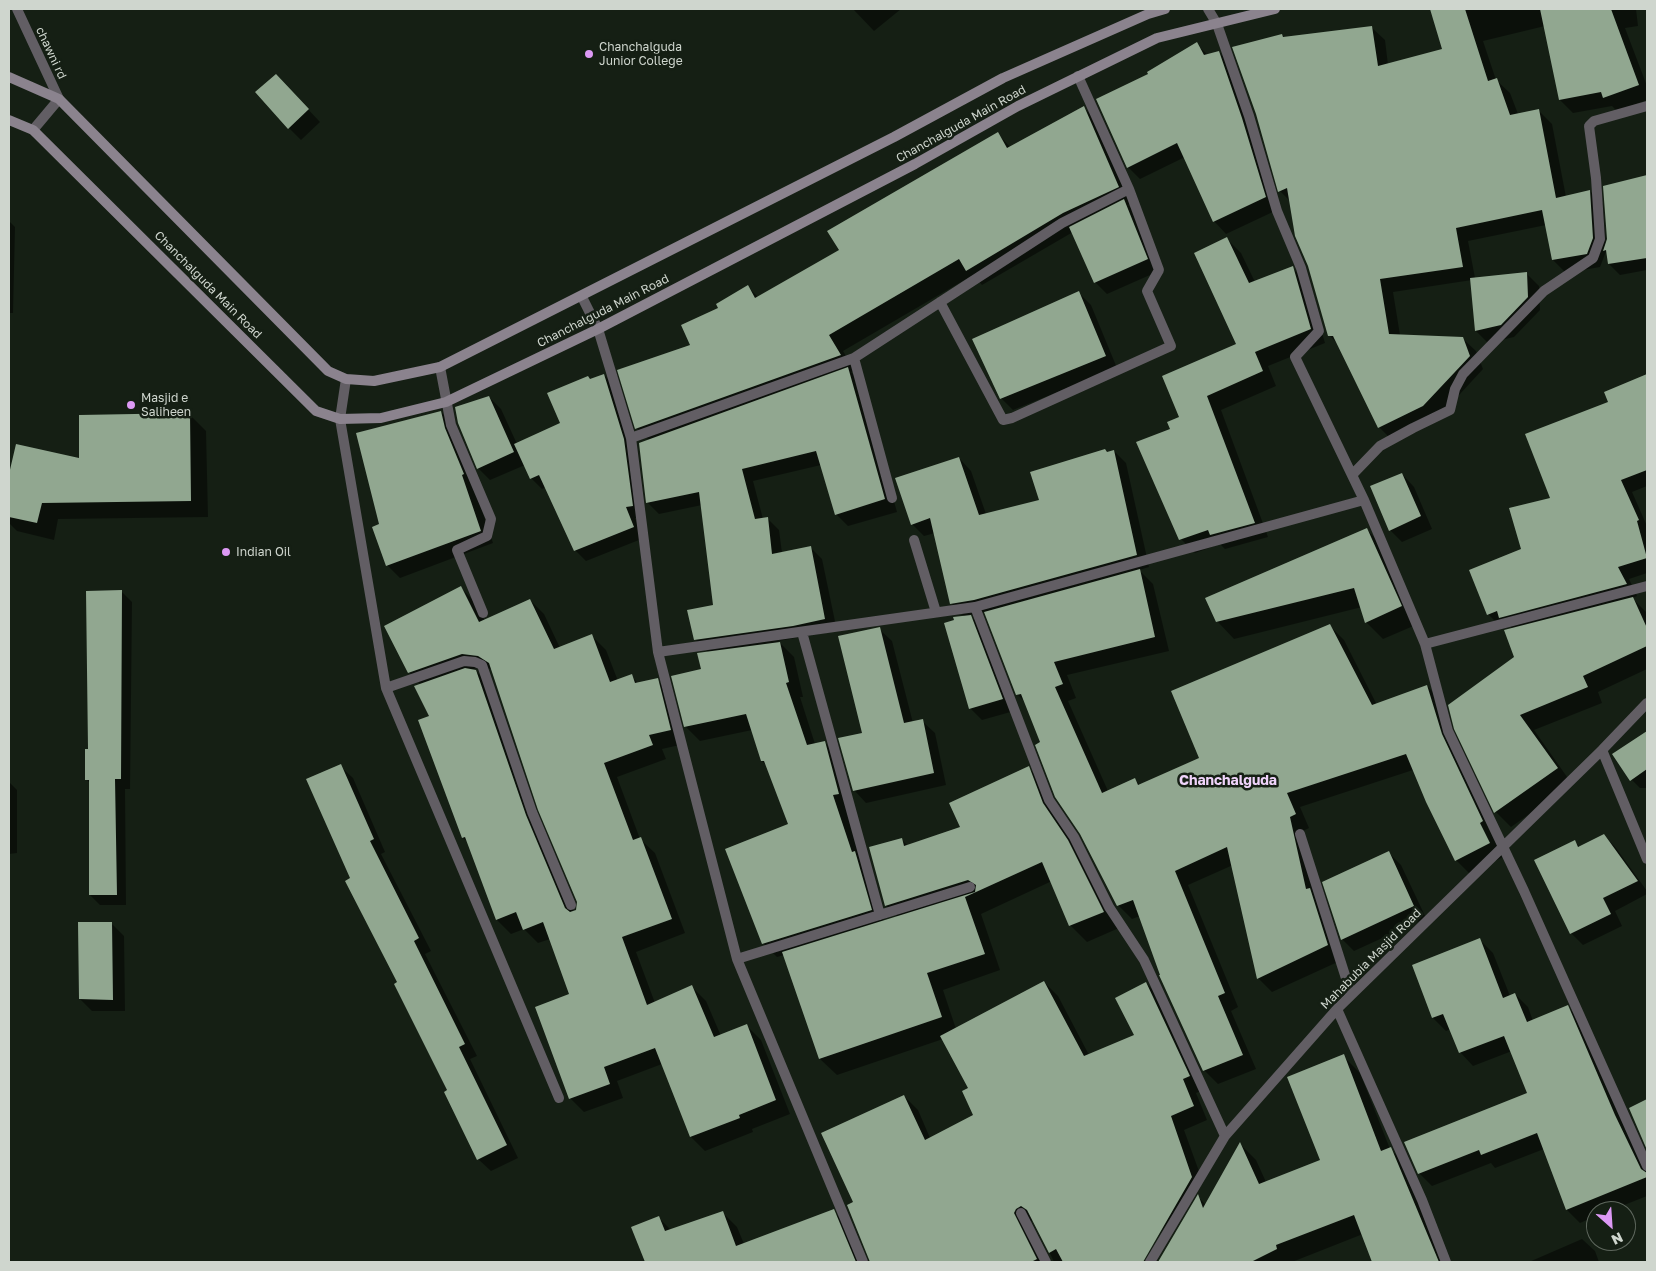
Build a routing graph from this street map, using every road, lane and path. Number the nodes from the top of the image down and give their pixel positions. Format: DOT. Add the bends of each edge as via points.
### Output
graph roads {
  1 [pos="17,9"];
  2 [pos="1165,9"];
  3 [pos="1208,9"];
  4 [pos="1275,9"];
  5 [pos="1217,24"];
  6 [pos="1078,76"];
  7 [pos="9,77"];
  8 [pos="59,98"];
  9 [pos="1647,106"];
  10 [pos="9,120"];
  11 [pos="33,130"];
  12 [pos="1129,189"];
  13 [pos="582,297"];
  14 [pos="940,302"];
  15 [pos="598,329"];
  16 [pos="854,358"];
  17 [pos="440,367"];
  18 [pos="346,379"];
  19 [pos="446,402"];
  20 [pos="340,419"];
  21 [pos="631,438"];
  22 [pos="1352,475"];
  23 [pos="892,498"];
  24 [pos="1364,500"];
  25 [pos="914,540"];
  26 [pos="1647,586"];
  27 [pos="975,607"];
  28 [pos="936,612"];
  29 [pos="483,613"];
  30 [pos="802,632"];
  31 [pos="1425,644"];
  32 [pos="658,652"];
  33 [pos="386,688"];
  34 [pos="1647,703"];
  35 [pos="1602,750"];
  36 [pos="1300,834"];
  37 [pos="1502,848"];
  38 [pos="1647,859"];
  39 [pos="970,887"];
  40 [pos="571,905"];
  41 [pos="880,915"];
  42 [pos="737,959"];
  43 [pos="1351,994"];
  44 [pos="1337,1009"];
  45 [pos="559,1098"];
  46 [pos="1225,1136"];
  47 [pos="1647,1166"];
  48 [pos="1021,1213"];
  49 [pos="863,1262"];
  50 [pos="1046,1262"];
  51 [pos="1150,1262"];
  52 [pos="1446,1262"];
  1 -- 8 [label="street, chawni rd"];
  2 -- 13 [label="main road, Chanchalguda Main Road" via="1003,78 894,138"];
  3 -- 5 [label="street"];
  4 -- 5 [label="main road, Chanchalguda Main Road"];
  5 -- 6 [label="main road, Chanchalguda Main Road" via="1158,38"];
  5 -- 22 [label="street" via="1277,210 1301,268 1319,331 1295,356"];
  6 -- 12 [label="street"];
  6 -- 15 [label="main road, Chanchalguda Main Road"];
  7 -- 8 [label="main road, Chanchalguda Main Road"];
  8 -- 11 [label="street, chawni rd"];
  8 -- 18 [label="main road, Chanchalguda Main Road" via="328,371"];
  9 -- 22 [label="street" via="1594,121 1589,126 1600,239 1593,258 1544,291 1463,374 1450,410 1380,446"];
  10 -- 11 [label="main road, Chanchalguda Main Road"];
  11 -- 20 [label="main road, Chanchalguda Main Road" via="316,411"];
  12 -- 14 [label="street" via="1062,223"];
  12 -- 14 [label="street" via="1159,270 1147,291 1171,346 1003,420"];
  13 -- 15 [label="street"];
  13 -- 17 [label="main road, Chanchalguda Main Road"];
  14 -- 16 [label="street"];
  15 -- 19 [label="main road, Chanchalguda Main Road"];
  15 -- 21 [label="street"];
  16 -- 21 [label="street"];
  16 -- 23 [label="street"];
  17 -- 18 [label="main road, Chanchalguda Main Road" via="374,381"];
  17 -- 19 [label="street"];
  18 -- 20 [label="street"];
  19 -- 20 [label="main road, Chanchalguda Main Road" via="380,418"];
  19 -- 29 [label="street" via="451,425 491,518 487,536 457,550"];
  20 -- 33 [label="street"];
  21 -- 32 [label="street"];
  22 -- 24 [label="street"];
  24 -- 27 [label="street"];
  24 -- 31 [label="street"];
  25 -- 28 [label="street"];
  26 -- 31 [label="street"];
  27 -- 28 [label="street"];
  27 -- 46 [label="street" via="1049,800 1074,837 1109,907 1144,960"];
  28 -- 30 [label="street"];
  30 -- 32 [label="street"];
  30 -- 41 [label="street"];
  31 -- 37 [label="street" via="1448,731"];
  32 -- 42 [label="street"];
  33 -- 40 [label="street" via="464,661 482,665 532,812"];
  33 -- 45 [label="street"];
  34 -- 35 [label="street, Mahabubia Masjid Road"];
  35 -- 37 [label="street, Mahabubia Masjid Road"];
  35 -- 38 [label="street"];
  36 -- 43 [label="street"];
  37 -- 43 [label="street, Mahabubia Masjid Road"];
  37 -- 47 [label="street"];
  39 -- 41 [label="street"];
  41 -- 42 [label="street"];
  42 -- 49 [label="street"];
  43 -- 44 [label="street, Mahabubia Masjid Road"];
  44 -- 46 [label="street, Mahabubia Masjid Road"];
  44 -- 52 [label="street"];
  46 -- 51 [label="street, Mahabubia Masjid Road"];
  48 -- 50 [label="street"];
}
